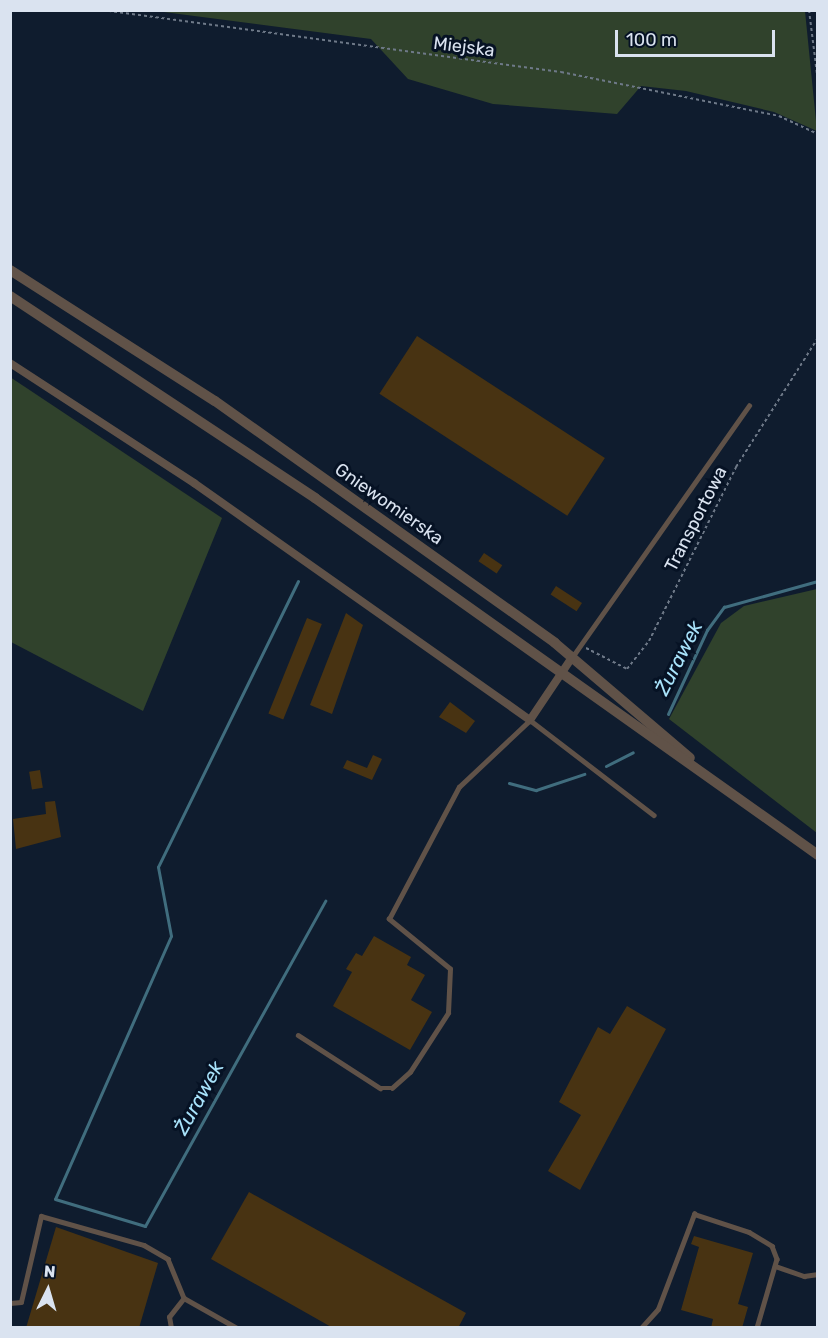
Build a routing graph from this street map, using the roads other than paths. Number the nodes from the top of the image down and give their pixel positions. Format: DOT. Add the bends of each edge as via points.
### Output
graph roads {
  1 [pos="10,270"];
  2 [pos="10,296"];
  3 [pos="10,363"];
  4 [pos="749,406"];
  5 [pos="573,656"];
  6 [pos="561,671"];
  7 [pos="530,720"];
  8 [pos="728,792"];
  9 [pos="654,815"];
  10 [pos="818,855"];
  11 [pos="298,1035"];
  12 [pos="775,1266"];
  13 [pos="818,1274"];
  14 [pos="184,1298"];
  15 [pos="10,1302"];
  16 [pos="167,1327"];
  17 [pos="237,1328"];
  18 [pos="641,1328"];
  19 [pos="757,1328"];
  1 -- 5 [label="street, Gniewomierska" via="215,402"];
  2 -- 6 [label="street, Gniewomierska" via="315,498"];
  3 -- 7 [label="street" via="214,497"];
  4 -- 5 [label="lane"];
  5 -- 6 [label="street"];
  5 -- 8 [label="street, Gniewomierska"];
  6 -- 7 [label="street"];
  6 -- 8 [label="street, Gniewomierska"];
  7 -- 9 [label="lane"];
  7 -- 11 [label="lane" via="459,787 389,920 450,969 448,1013 410,1072 392,1088 380,1088"];
  8 -- 10 [label="street, Gniewomierska"];
  12 -- 13 [label="lane" via="804,1276"];
  12 -- 18 [label="lane" via="772,1246 749,1232 694,1214 658,1309"];
  12 -- 19 [label="lane"];
  14 -- 15 [label="lane" via="168,1259 144,1245 41,1216 21,1302"];
  14 -- 16 [label="lane"];
  14 -- 17 [label="lane"];
}
